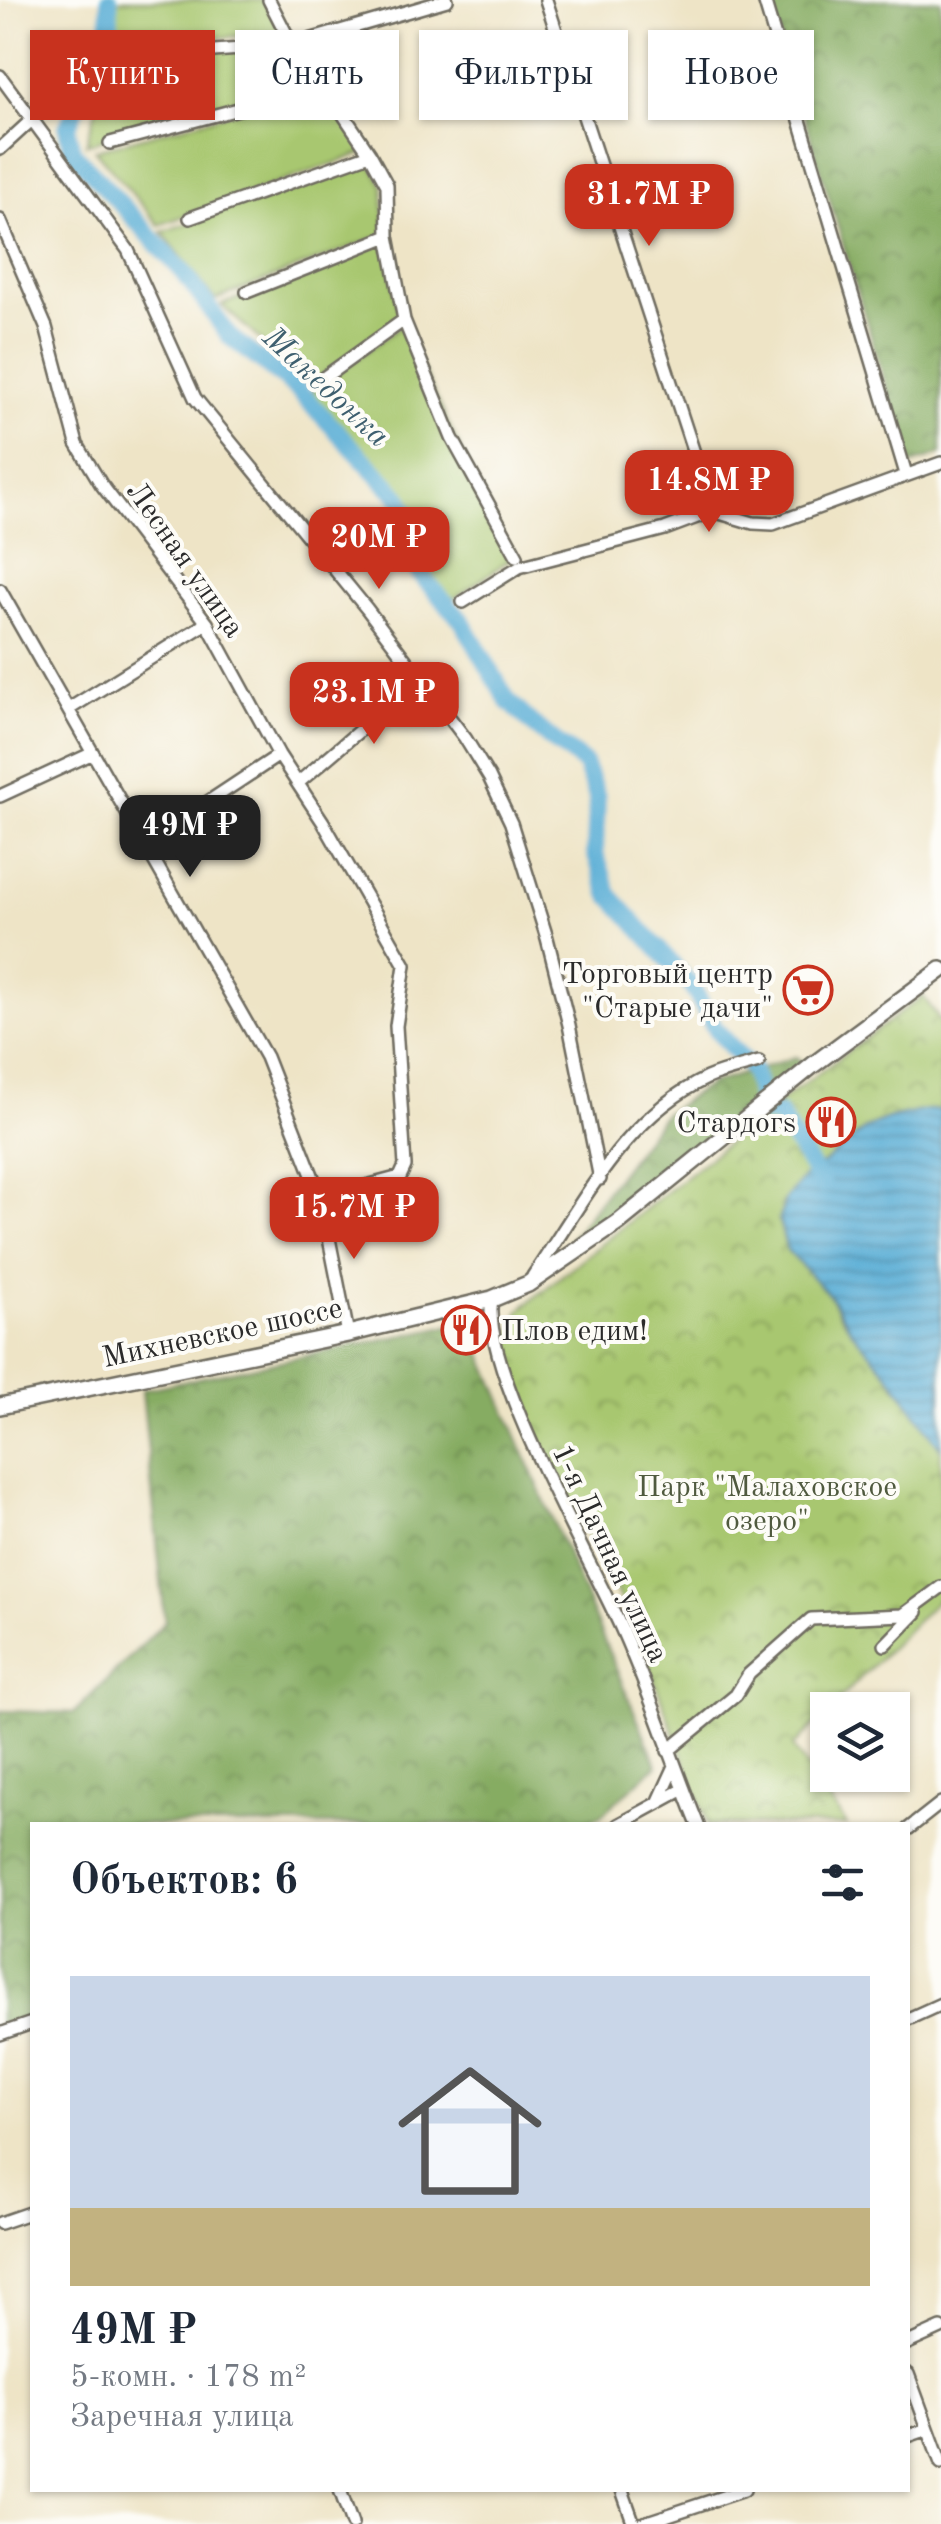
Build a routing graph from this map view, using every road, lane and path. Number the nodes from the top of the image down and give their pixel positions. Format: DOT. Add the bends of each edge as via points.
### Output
graph roads {
  1 [pos="269,0"];
  2 [pos="447,0"];
  3 [pos="546,0"];
  4 [pos="764,0"];
  5 [pos="284,30"];
  6 [pos="346,30"];
  7 [pos="0,76"];
  8 [pos="235,110"];
  9 [pos="348,120"];
  10 [pos="33,121"];
  11 [pos="110,143"];
  12 [pos="0,149"];
  13 [pos="370,154"];
  14 [pos="190,218"];
  15 [pos="0,220"];
  16 [pos="388,236"];
  17 [pos="247,292"];
  18 [pos="404,320"];
  19 [pos="322,378"];
  20 [pos="941,463"];
  21 [pos="906,474"];
  22 [pos="713,511"];
  23 [pos="516,556"];
  24 [pos="0,590"];
  25 [pos="464,602"];
  26 [pos="207,623"];
  27 [pos="420,679"];
  28 [pos="69,709"];
  29 [pos="93,753"];
  30 [pos="279,755"];
  31 [pos="298,783"];
  32 [pos="0,796"];
  33 [pos="146,843"];
  34 [pos="941,970"];
  35 [pos="759,1062"];
  36 [pos="600,1179"];
  37 [pos="321,1198"];
  38 [pos="528,1284"];
  39 [pos="492,1299"];
  40 [pos="348,1334"];
  41 [pos="0,1406"];
  42 [pos="941,1590"];
  43 [pos="884,1645"];
  44 [pos="668,1751"];
  45 [pos="675,1766"];
  46 [pos="684,1789"];
  47 [pos="658,1803"];
  48 [pos="941,1803"];
  49 [pos="623,1822"];
  50 [pos="697,1822"];
  51 [pos="910,1827"];
  52 [pos="941,2004"];
  53 [pos="910,2017"];
  54 [pos="30,2024"];
  55 [pos="0,2034"];
  56 [pos="30,2213"];
  57 [pos="0,2223"];
  58 [pos="941,2328"];
  59 [pos="910,2341"];
  60 [pos="910,2380"];
  61 [pos="928,2430"];
  62 [pos="910,2435"];
  63 [pos="941,2464"];
  64 [pos="341,2492"];
  65 [pos="623,2492"];
  66 [pos="738,2492"];
  67 [pos="644,2523"];
  68 [pos="352,2524"];
  1 -- 5 [label="street"];
  2 -- 6 [label="street"];
  3 -- 22 [label="street"];
  4 -- 21 [label="street"];
  7 -- 10 [label="street"];
  8 -- 11 [label="street"];
  9 -- 13 [label="street"];
  10 -- 12 [label="street"];
  10 -- 27 [label="street" via="128,250 195,398"];
  13 -- 14 [label="street"];
  13 -- 16 [label="street" via="387,185"];
  15 -- 26 [label="street, Лесная улица" via="46,327 78,444"];
  16 -- 17 [label="street"];
  16 -- 18 [label="street"];
  18 -- 19 [label="street"];
  18 -- 23 [label="street" via="452,438"];
  20 -- 21 [label="street"];
  21 -- 22 [label="street" via="773,524"];
  22 -- 25 [label="street" via="518,567"];
  24 -- 28 [label="street"];
  26 -- 28 [label="street"];
  26 -- 30 [label="street, Лесная улица"];
  27 -- 31 [label="street"];
  27 -- 36 [label="street" via="465,738 511,823 564,1008"];
  28 -- 29 [label="street"];
  29 -- 32 [label="street"];
  29 -- 33 [label="street"];
  30 -- 31 [label="street, Лесная улица"];
  30 -- 33 [label="street"];
  31 -- 37 [label="street, Лесная улица" via="405,965 396,1026 405,1166 400,1177"];
  33 -- 37 [label="street" via="266,1057"];
  34 -- 38 [label="main road, Михневское шоссе" via="618,1222"];
  35 -- 36 [label="street" via="706,1078 657,1110 610,1158"];
  36 -- 38 [label="street"];
  37 -- 40 [label="street"];
  38 -- 39 [label="main road, Михневское шоссе"];
  39 -- 40 [label="main road, Михневское шоссе"];
  39 -- 44 [label="street, 1-я Дачная улица" via="498,1349 529,1436 623,1631"];
  40 -- 41 [label="main road, Михневское шоссе"];
  42 -- 43 [label="street"];
  42 -- 44 [label="street" via="903,1615 810,1619 749,1674 736,1695"];
  44 -- 45 [label="street, 1-я Дачная улица"];
  45 -- 46 [label="street, 1-я Дачная улица"];
  45 -- 47 [label="street"];
  46 -- 47 [label="street"];
  46 -- 50 [label="street, 1-я Дачная улица"];
  47 -- 49 [label="street"];
  48 -- 51 [label="street"];
  52 -- 53 [label="street"];
  54 -- 55 [label="street"];
  56 -- 57 [label="street"];
  58 -- 59 [label="street"];
  60 -- 61 [label="street"];
  61 -- 62 [label="street"];
  61 -- 63 [label="street"];
  64 -- 68 [label="street"];
  65 -- 67 [label="street"];
  66 -- 67 [label="street"];
}
